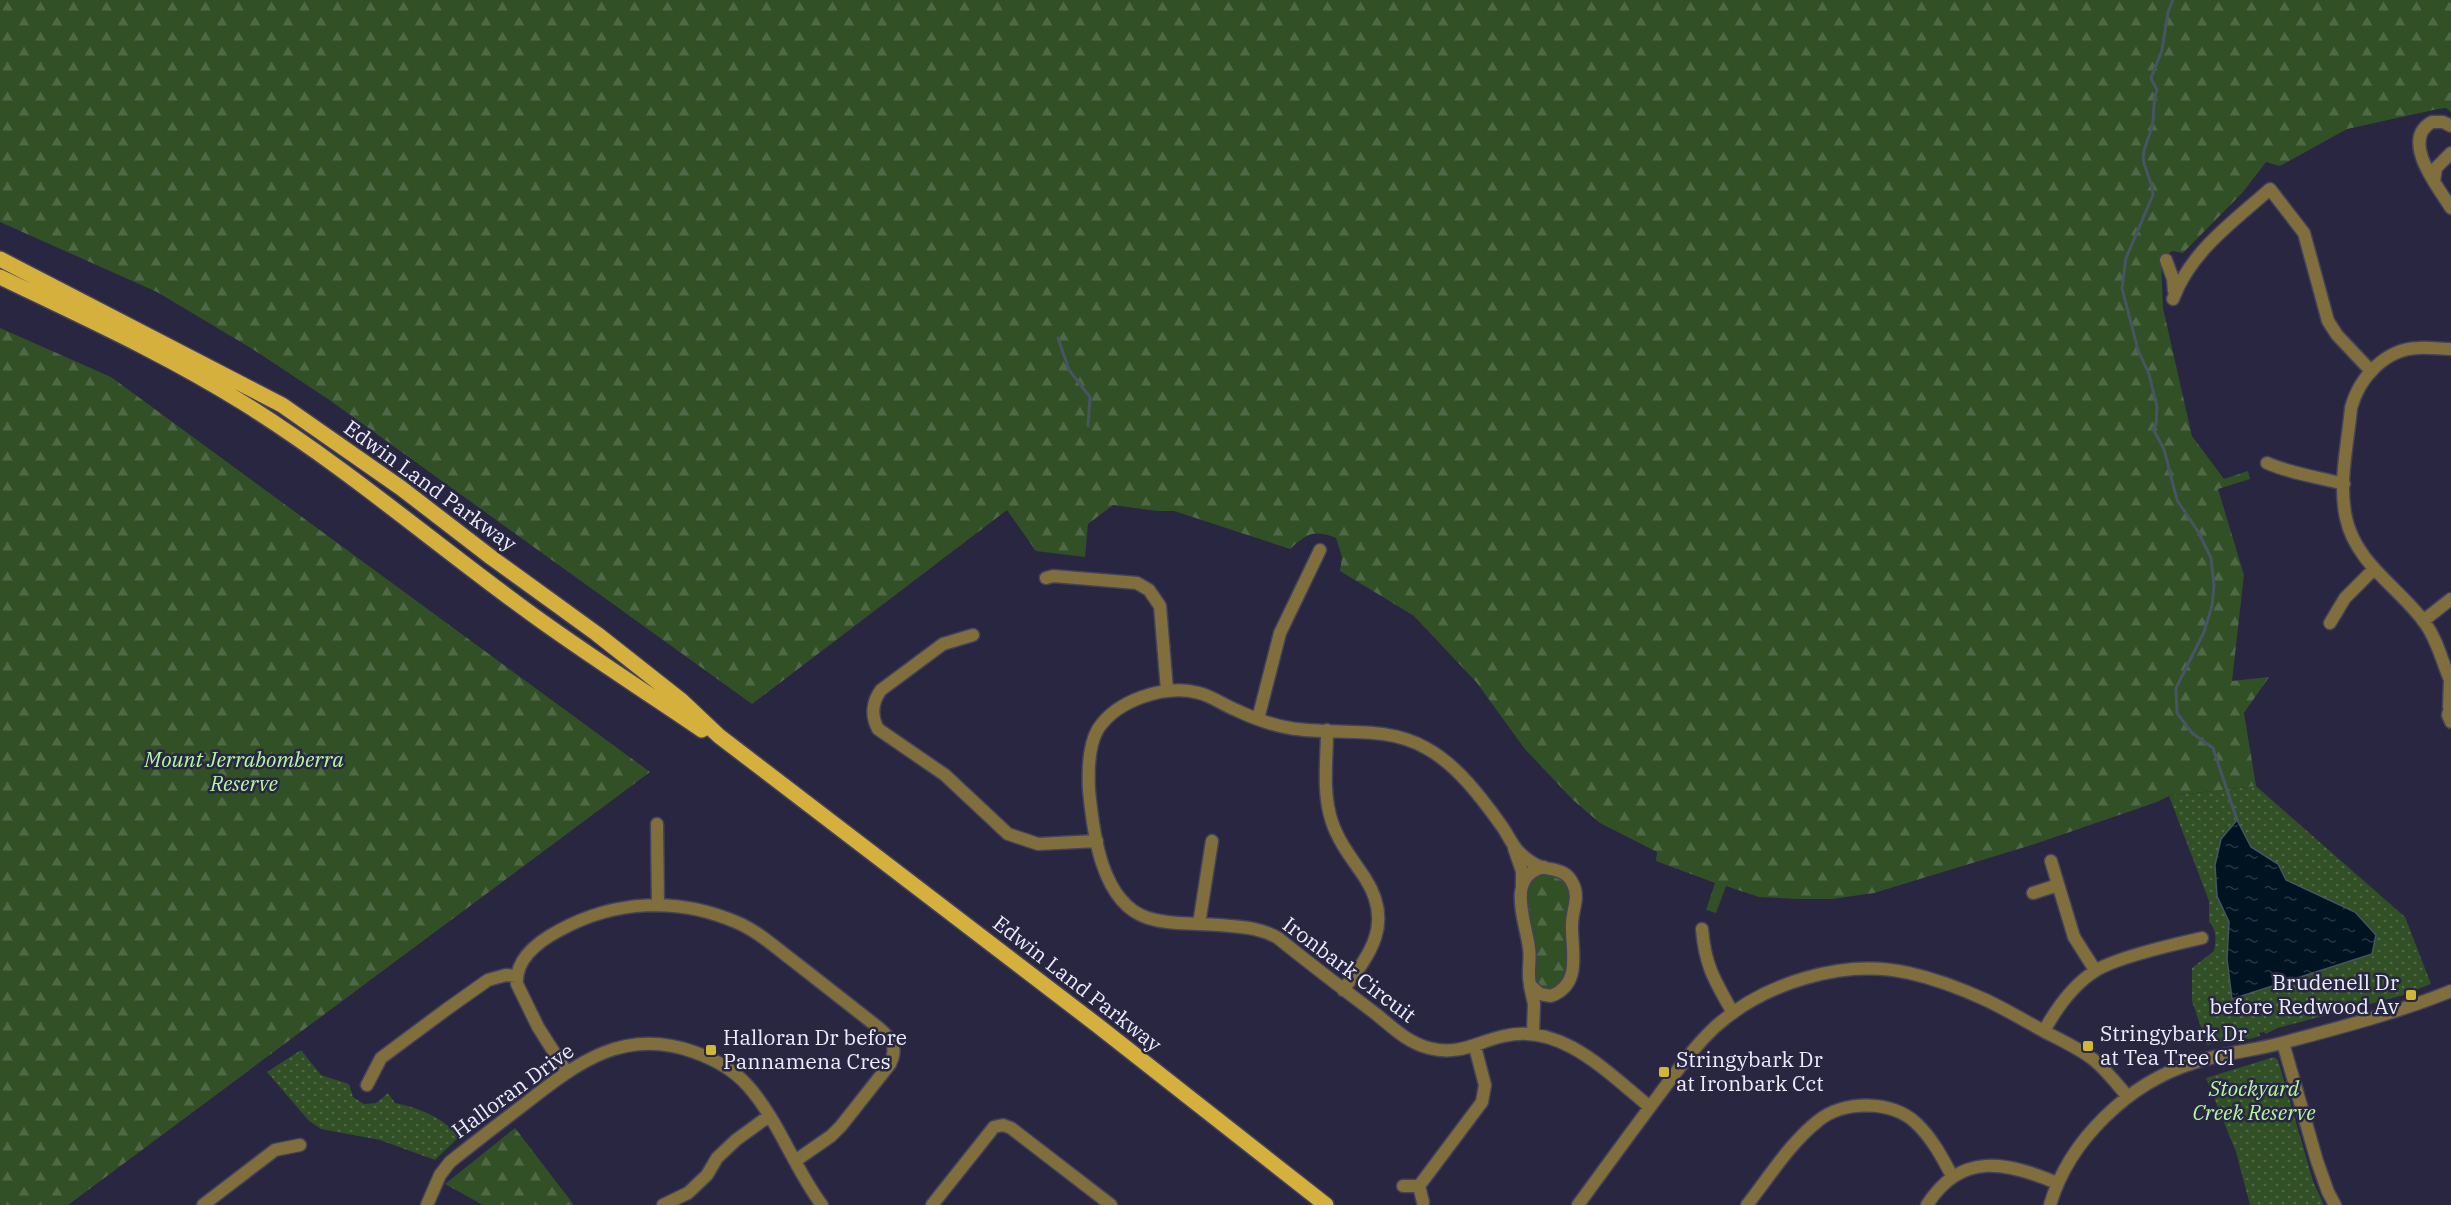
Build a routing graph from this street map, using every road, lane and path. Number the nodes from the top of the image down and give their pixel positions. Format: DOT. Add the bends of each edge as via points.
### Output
graph roads {
  1 [pos="2451,126"];
  2 [pos="2451,153"];
  3 [pos="2434,182"];
  4 [pos="2451,207"];
  5 [pos="0,259"];
  6 [pos="2166,260"];
  7 [pos="0,278"];
  8 [pos="2451,349"];
  9 [pos="2371,371"];
  10 [pos="2267,463"];
  11 [pos="2344,484"];
  12 [pos="1320,550"];
  13 [pos="2374,569"];
  14 [pos="1046,578"];
  15 [pos="2451,599"];
  16 [pos="2423,621"];
  17 [pos="2330,623"];
  18 [pos="974,634"];
  19 [pos="2450,681"];
  20 [pos="1167,690"];
  21 [pos="2450,705"];
  22 [pos="1258,719"];
  23 [pos="2451,722"];
  24 [pos="1327,730"];
  25 [pos="801,799"];
  26 [pos="657,824"];
  27 [pos="1212,840"];
  28 [pos="1097,841"];
  29 [pos="1513,844"];
  30 [pos="2051,861"];
  31 [pos="1544,867"];
  32 [pos="2058,885"];
  33 [pos="1522,886"];
  34 [pos="2033,893"];
  35 [pos="658,905"];
  36 [pos="1199,924"];
  37 [pos="1702,929"];
  38 [pos="2202,938"];
  39 [pos="2095,970"];
  40 [pos="517,976"];
  41 [pos="1530,986"];
  42 [pos="1343,990"];
  43 [pos="2451,991"];
  44 [pos="1554,995"];
  45 [pos="1733,1013"];
  46 [pos="2044,1031"];
  47 [pos="1533,1033"];
  48 [pos="2283,1043"];
  49 [pos="1475,1047"];
  50 [pos="566,1071"];
  51 [pos="367,1085"];
  52 [pos="2128,1097"];
  53 [pos="1650,1107"];
  54 [pos="770,1116"];
  55 [pos="300,1145"];
  56 [pos="795,1161"];
  57 [pos="1952,1176"];
  58 [pos="2057,1184"];
  59 [pos="1403,1186"];
  60 [pos="1419,1186"];
  61 [pos="1423,1202"];
  62 [pos="210,1203"];
  63 [pos="427,1205"];
  64 [pos="663,1205"];
  65 [pos="822,1205"];
  66 [pos="932,1205"];
  67 [pos="1111,1205"];
  68 [pos="1326,1205"];
  69 [pos="1578,1205"];
  70 [pos="1747,1205"];
  71 [pos="1927,1205"];
  72 [pos="2050,1205"];
  73 [pos="2336,1205"];
  1 -- 3 [label="street" via="2432,122 2420,139 2422,158"];
  2 -- 3 [label="street" via="2436,168"];
  3 -- 4 [label="street"];
  5 -- 25 [label="main road, Edwin Land Parkway" via="282,405 597,634"];
  6 -- 9 [label="street" via="2173,279 2173,302 2185,272 2199,254 2270,189 2307,240 2328,321"];
  7 -- 25 [label="main road, Edwin Land Parkway" via="80,315 247,405 339,466 523,608"];
  8 -- 9 [label="street" via="2406,350"];
  9 -- 11 [label="street" via="2355,393 2351,408"];
  10 -- 11 [label="street" via="2287,472"];
  11 -- 13 [label="street" via="2350,532"];
  12 -- 22 [label="street" via="1280,633"];
  13 -- 16 [label="street"];
  13 -- 17 [label="street" via="2345,598"];
  14 -- 20 [label="street" via="1137,583 1149,590 1160,606"];
  15 -- 16 [label="street"];
  16 -- 19 [label="street"];
  18 -- 28 [label="street" via="939,646 881,690 873,710 878,729 940,771 1008,834 1038,844"];
  19 -- 21 [label="street"];
  20 -- 22 [label="street, Ironbark Circuit" via="1201,693"];
  20 -- 28 [label="street, Ironbark Circuit" via="1144,696 1107,717 1097,731 1089,768"];
  21 -- 23 [label="street"];
  22 -- 24 [label="street, Ironbark Circuit" via="1290,728"];
  24 -- 29 [label="street, Ironbark Circuit" via="1385,734 1431,750 1460,776"];
  24 -- 42 [label="street" via="1327,800 1332,822 1376,898 1378,921 1377,937 1369,955"];
  25 -- 68 [label="main road, Edwin Land Parkway"];
  26 -- 35 [label="street"];
  27 -- 36 [label="street"];
  28 -- 36 [label="street, Ironbark Circuit" via="1109,882 1123,905 1148,918"];
  29 -- 31 [label="street, Ironbark Circuit" via="1532,862"];
  29 -- 33 [label="street, Ironbark Circuit" via="1522,871"];
  30 -- 32 [label="street"];
  31 -- 33 [label="street" via="1531,873"];
  31 -- 44 [label="street, Ironbark Circuit" via="1566,875 1576,894 1573,970 1567,984"];
  32 -- 34 [label="street"];
  32 -- 39 [label="street" via="2074,937"];
  33 -- 41 [label="street, Ironbark Circuit" via="1520,904 1529,948"];
  35 -- 40 [label="street" via="626,906 574,922 531,950"];
  35 -- 56 [label="street" via="705,911 751,930 892,1042 890,1064 841,1126"];
  36 -- 42 [label="street, Ironbark Circuit" via="1264,930"];
  37 -- 45 [label="street" via="1709,970"];
  38 -- 39 [label="street"];
  39 -- 46 [label="street" via="2058,1008"];
  40 -- 50 [label="street" via="517,984 538,1027"];
  40 -- 51 [label="street" via="488,980 447,1008 381,1058"];
  41 -- 44 [label="street" via="1546,996"];
  41 -- 47 [label="street, Ironbark Circuit"];
  42 -- 49 [label="street, Ironbark Circuit" via="1422,1046 1449,1051"];
  43 -- 48 [label="street"];
  44 -- 47 [label="street, Ironbark Circuit" via="1541,1009"];
  45 -- 46 [label="street" via="1772,991 1812,976 1883,969 1909,972 1959,987"];
  45 -- 53 [label="street" via="1697,1046"];
  46 -- 52 [label="street" via="2093,1060"];
  47 -- 49 [label="street, Ironbark Circuit" via="1500,1036"];
  47 -- 53 [label="street, Ironbark Circuit" via="1571,1046"];
  48 -- 52 [label="street" via="2193,1062 2160,1076"];
  48 -- 73 [label="street" via="2317,1161"];
  49 -- 60 [label="street" via="1485,1085 1482,1102"];
  50 -- 54 [label="street, Halloran Drive" via="627,1044 684,1048 739,1077"];
  50 -- 63 [label="street, Halloran Drive" via="450,1162"];
  52 -- 58 [label="street" via="2098,1124"];
  53 -- 69 [label="street"];
  54 -- 56 [label="street, Halloran Drive"];
  54 -- 64 [label="street" via="735,1140 688,1193"];
  55 -- 62 [label="street" via="275,1150"];
  56 -- 65 [label="street, Halloran Drive"];
  57 -- 58 [label="street" via="1981,1166 2008,1166"];
  57 -- 70 [label="street" via="1942,1156 1915,1122 1888,1109 1858,1106 1828,1114 1809,1129"];
  57 -- 71 [label="street"];
  58 -- 72 [label="street"];
  59 -- 60 [label="street"];
  60 -- 61 [label="street"];
  66 -- 67 [label="street" via="994,1127 1003,1125"];
}
